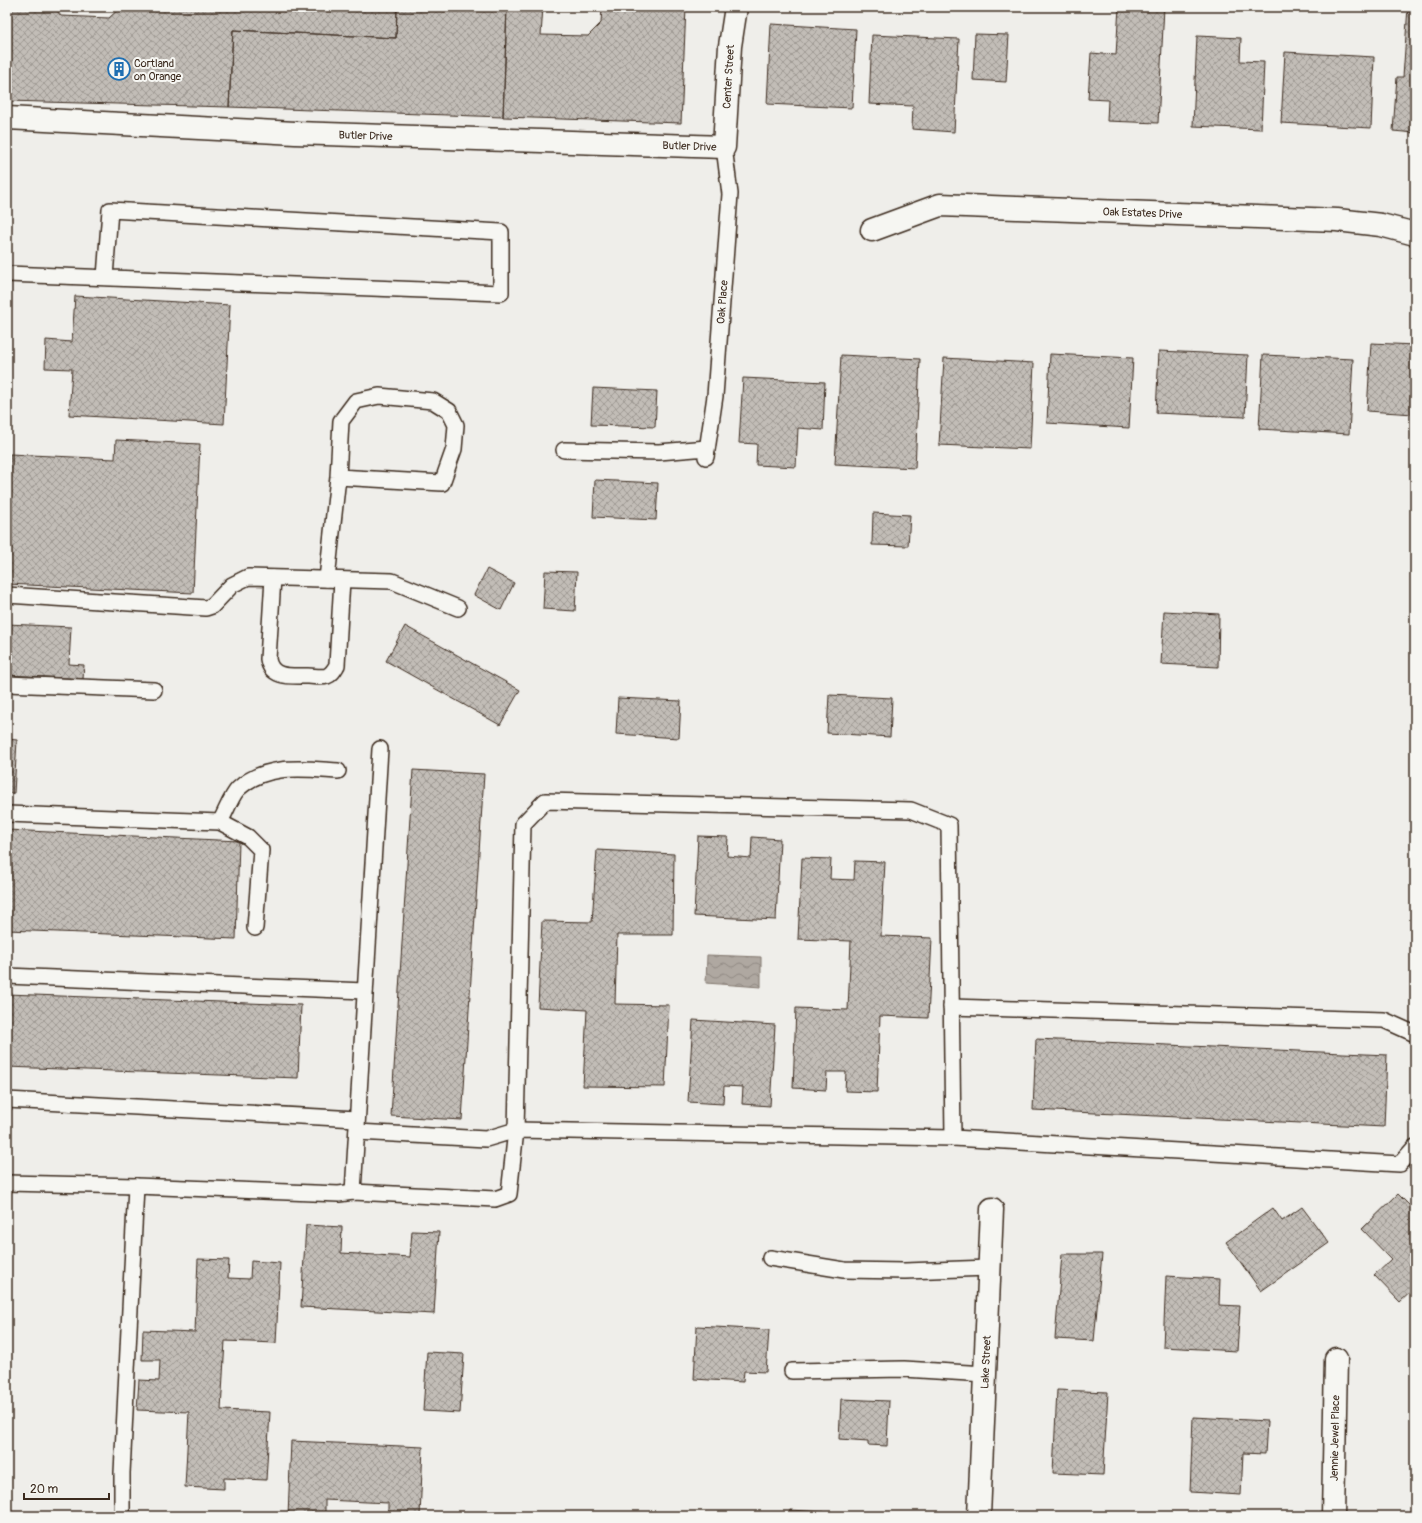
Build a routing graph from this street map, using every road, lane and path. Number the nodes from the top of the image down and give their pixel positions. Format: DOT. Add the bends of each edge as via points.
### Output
graph roads {
  1 [pos="736,7"];
  2 [pos="7,118"];
  3 [pos="724,148"];
  4 [pos="872,230"];
  5 [pos="1415,234"];
  6 [pos="7,274"];
  7 [pos="105,277"];
  8 [pos="564,450"];
  9 [pos="338,477"];
  10 [pos="273,578"];
  11 [pos="327,579"];
  12 [pos="342,580"];
  13 [pos="7,595"];
  14 [pos="458,608"];
  15 [pos="7,684"];
  16 [pos="154,690"];
  17 [pos="380,749"];
  18 [pos="338,771"];
  19 [pos="7,814"];
  20 [pos="220,822"];
  21 [pos="255,928"];
  22 [pos="7,976"];
  23 [pos="365,991"];
  24 [pos="951,1007"];
  25 [pos="1415,1034"];
  26 [pos="7,1100"];
  27 [pos="357,1126"];
  28 [pos="516,1130"];
  29 [pos="953,1138"];
  30 [pos="1415,1147"];
  31 [pos="7,1183"];
  32 [pos="136,1186"];
  33 [pos="353,1192"];
  34 [pos="992,1209"];
  35 [pos="770,1258"];
  36 [pos="990,1268"];
  37 [pos="1336,1359"];
  38 [pos="792,1371"];
  39 [pos="985,1374"];
  40 [pos="122,1516"];
  41 [pos="979,1516"];
  42 [pos="1333,1516"];
  1 -- 3 [label="street, Center Street" via="730,46"];
  2 -- 3 [label="street, Butler Drive"];
  3 -- 8 [label="lane, Oak Place" via="730,194 715,396 706,452"];
  4 -- 5 [label="street, Oak Estates Drive" via="940,204 1337,220 1381,225"];
  6 -- 7 [label="lane"];
  7 -- 7 [label="lane" via="110,210 501,232 501,293"];
  9 -- 9 [label="lane" via="341,421 356,401 379,396 433,401 449,412 456,425 454,450 442,483"];
  9 -- 11 [label="lane"];
  10 -- 11 [label="lane"];
  10 -- 12 [label="lane" via="268,659 269,666 275,672 286,676 326,676 332,673 337,665"];
  10 -- 13 [label="lane" via="248,577 232,585 212,606 206,608"];
  11 -- 12 [label="lane"];
  12 -- 14 [label="lane" via="392,581"];
  15 -- 16 [label="lane"];
  17 -- 23 [label="lane"];
  18 -- 20 [label="lane" via="287,768 257,776 237,790"];
  19 -- 20 [label="lane"];
  20 -- 21 [label="lane" via="248,837 261,850"];
  22 -- 23 [label="lane"];
  23 -- 27 [label="lane"];
  24 -- 25 [label="lane" via="1384,1020"];
  24 -- 28 [label="lane" via="949,825 911,810 545,801 522,824"];
  24 -- 29 [label="lane"];
  26 -- 27 [label="lane"];
  27 -- 28 [label="lane" via="486,1139"];
  27 -- 33 [label="lane"];
  28 -- 29 [label="lane"];
  28 -- 33 [label="lane" via="509,1194 495,1199"];
  29 -- 30 [label="lane" via="1400,1164"];
  31 -- 32 [label="lane"];
  32 -- 33 [label="lane" via="339,1194"];
  32 -- 40 [label="lane"];
  34 -- 36 [label="street, Lake Street"];
  35 -- 36 [label="lane" via="844,1270"];
  36 -- 39 [label="street, Lake Street"];
  37 -- 42 [label="street, Jennie Jewel Place"];
  38 -- 39 [label="lane" via="904,1369"];
  39 -- 41 [label="street, Lake Street"];
}
